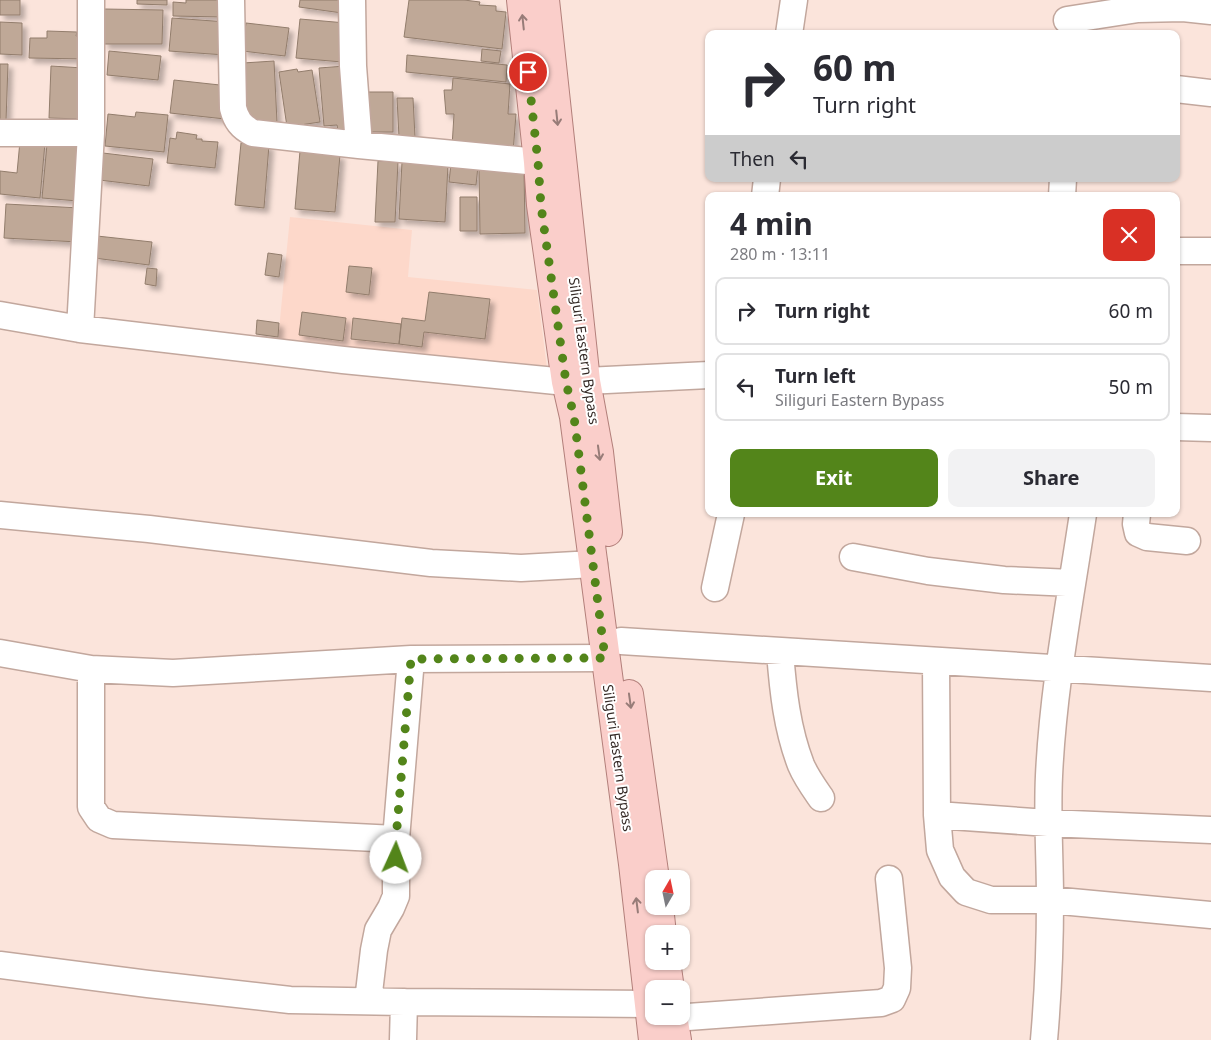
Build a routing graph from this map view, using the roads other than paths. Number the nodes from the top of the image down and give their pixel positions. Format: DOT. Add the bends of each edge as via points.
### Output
graph roads {
  1 [pos="91,0"];
  2 [pos="231,0"];
  3 [pos="352,0"];
  4 [pos="521,0"];
  5 [pos="545,0"];
  6 [pos="794,0"];
  7 [pos="1138,4"];
  8 [pos="1211,11"];
  9 [pos="1067,18"];
  10 [pos="790,30"];
  11 [pos="1180,89"];
  12 [pos="1211,93"];
  13 [pos="0,133"];
  14 [pos="91,133"];
  15 [pos="359,145"];
  16 [pos="538,162"];
  17 [pos="1180,251"];
  18 [pos="1211,251"];
  19 [pos="0,315"];
  20 [pos="80,329"];
  21 [pos="705,375"];
  22 [pos="576,381"];
  23 [pos="1180,427"];
  24 [pos="1211,428"];
  25 [pos="0,515"];
  26 [pos="730,517"];
  27 [pos="1083,517"];
  28 [pos="1137,517"];
  29 [pos="1187,541"];
  30 [pos="853,557"];
  31 [pos="594,564"];
  32 [pos="1072,583"];
  33 [pos="715,588"];
  34 [pos="613,649"];
  35 [pos="780,652"];
  36 [pos="0,653"];
  37 [pos="411,659"];
  38 [pos="936,662"];
  39 [pos="1060,668"];
  40 [pos="91,669"];
  41 [pos="1211,678"];
  42 [pos="821,798"];
  43 [pos="937,815"];
  44 [pos="1048,823"];
  45 [pos="1211,830"];
  46 [pos="396,839"];
  47 [pos="653,870"];
  48 [pos="889,879"];
  49 [pos="1050,900"];
  50 [pos="1211,915"];
  51 [pos="0,965"];
  52 [pos="656,980"];
  53 [pos="645,996"];
  54 [pos="368,1002"];
  55 [pos="404,1002"];
  56 [pos="690,1023"];
  57 [pos="655,1025"];
  58 [pos="403,1040"];
  59 [pos="653,1040"];
  60 [pos="1044,1040"];
  1 -- 14 [label="street"];
  2 -- 15 [label="street" via="233,108 239,124 253,133"];
  3 -- 15 [label="street"];
  16 -- 4 [label="main road, Siliguri Eastern Bypass, one-way"];
  5 -- 22 [label="main road, Siliguri Eastern Bypass, one-way"];
  6 -- 10 [label="street"];
  7 -- 8 [label="street"];
  7 -- 9 [label="street"];
  11 -- 12 [label="street"];
  13 -- 14 [label="street"];
  14 -- 20 [label="street"];
  15 -- 16 [label="street"];
  16 -- 22 [label="main road, Siliguri Eastern Bypass" via="541,206"];
  17 -- 18 [label="street"];
  19 -- 20 [label="street"];
  20 -- 22 [label="street" via="343,360"];
  21 -- 22 [label="street"];
  22 -- 31 [label="main road, Siliguri Eastern Bypass" via="574,417"];
  22 -- 34 [label="main road, Siliguri Eastern Bypass, one-way" via="599,452"];
  23 -- 24 [label="street"];
  25 -- 31 [label="street" via="431,562 521,568"];
  26 -- 33 [label="street"];
  27 -- 32 [label="street"];
  28 -- 29 [label="street" via="1138,533 1147,538"];
  30 -- 32 [label="street" via="928,571 1004,580"];
  31 -- 34 [label="main road, Siliguri Eastern Bypass"];
  32 -- 39 [label="street"];
  34 -- 35 [label="street"];
  34 -- 37 [label="street"];
  34 -- 47 [label="main road, Siliguri Eastern Bypass, one-way"];
  52 -- 34 [label="main road, Siliguri Eastern Bypass, one-way" via="631,854"];
  35 -- 38 [label="street"];
  35 -- 42 [label="street" via="790,729 802,766"];
  36 -- 40 [label="street"];
  37 -- 40 [label="street" via="172,674"];
  37 -- 46 [label="street"];
  38 -- 39 [label="street"];
  38 -- 43 [label="street"];
  39 -- 41 [label="street"];
  39 -- 44 [label="street" via="1052,721"];
  40 -- 46 [label="street" via="91,807 98,819 113,825"];
  43 -- 44 [label="street"];
  43 -- 49 [label="street" via="940,850 952,877 966,892 991,900"];
  44 -- 45 [label="street"];
  44 -- 49 [label="street"];
  46 -- 54 [label="street" via="396,896 378,930"];
  48 -- 56 [label="street" via="898,968 898,988 892,999 881,1003"];
  49 -- 50 [label="street"];
  49 -- 60 [label="street"];
  51 -- 54 [label="street" via="290,1000"];
  53 -- 55 [label="street"];
  54 -- 55 [label="street"];
  55 -- 58 [label="street"];
  57 -- 59 [label="main road, Siliguri Eastern Bypass"];
}
